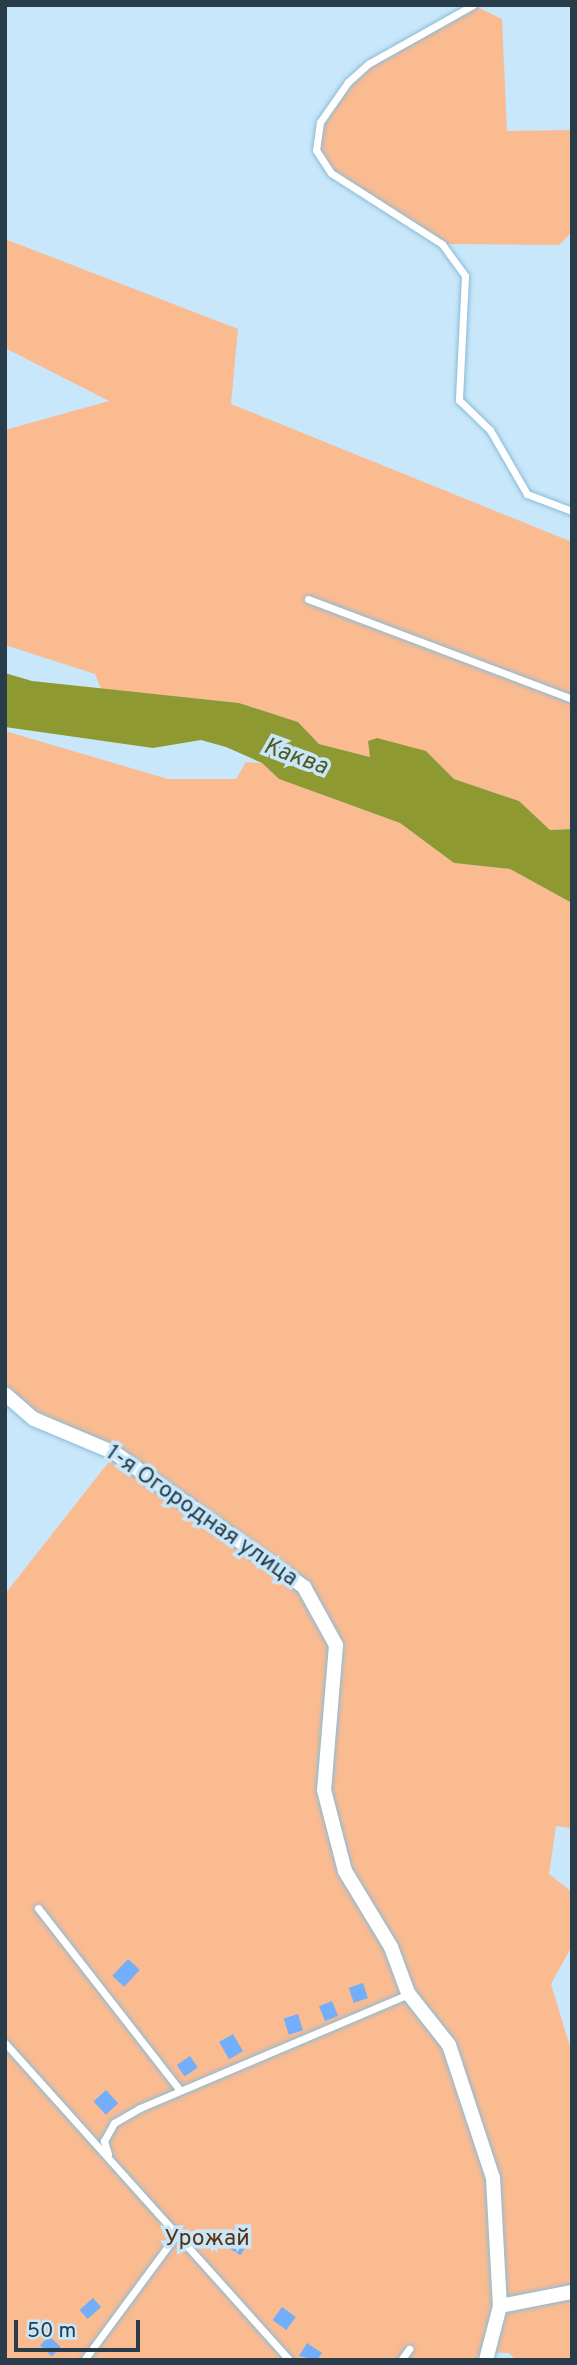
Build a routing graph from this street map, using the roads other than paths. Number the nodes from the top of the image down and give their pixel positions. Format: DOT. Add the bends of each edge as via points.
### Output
graph roads {
  1 [pos="473,5"];
  2 [pos="572,511"];
  3 [pos="308,599"];
  4 [pos="572,699"];
  5 [pos="5,1394"];
  6 [pos="38,1908"];
  7 [pos="408,1993"];
  8 [pos="5,2043"];
  9 [pos="178,2088"];
  10 [pos="109,2157"];
  11 [pos="178,2231"];
  12 [pos="572,2292"];
  13 [pos="500,2306"];
  14 [pos="409,2349"];
  15 [pos="84,2360"];
  16 [pos="289,2360"];
  17 [pos="401,2360"];
  18 [pos="486,2360"];
  1 -- 2 [label="lane" via="368,64 348,82 320,122 316,150 331,173 442,244 465,276 459,400 490,430 527,494"];
  3 -- 4 [label="lane"];
  5 -- 7 [label="street, 1-я Огородная улица" via="33,1419 115,1453 304,1587 336,1645 324,1790 345,1871 391,1947"];
  6 -- 9 [label="lane"];
  7 -- 9 [label="lane"];
  7 -- 13 [label="street, 1-я Огородная улица" via="449,2045 493,2178"];
  8 -- 10 [label="lane"];
  9 -- 10 [label="lane" via="114,2123 104,2141"];
  10 -- 11 [label="lane"];
  11 -- 15 [label="lane"];
  11 -- 16 [label="lane"];
  12 -- 13 [label="street"];
  13 -- 18 [label="street, 1-я Огородная улица"];
  14 -- 17 [label="lane"];
}
